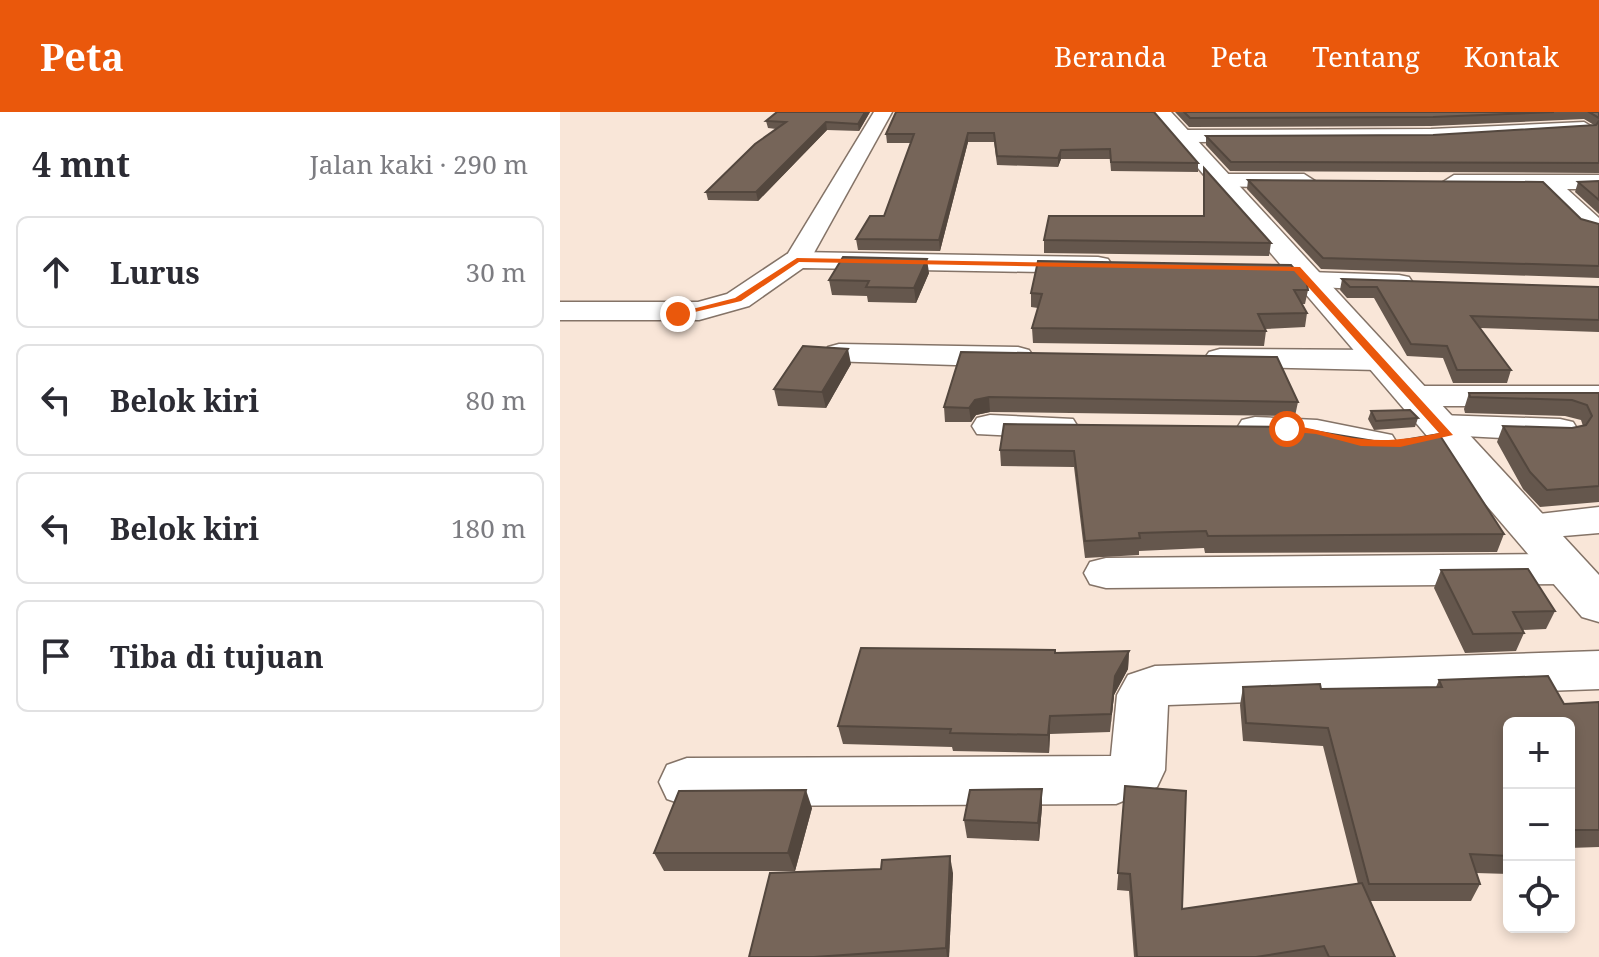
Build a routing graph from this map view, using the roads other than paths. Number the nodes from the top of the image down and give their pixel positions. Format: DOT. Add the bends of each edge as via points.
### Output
graph roads {
  1 [pos="883,112"];
  2 [pos="1557,112"];
  3 [pos="1397,116"];
  4 [pos="1169,123"];
  5 [pos="1594,133"];
  6 [pos="1221,181"];
  7 [pos="1329,181"];
  8 [pos="1438,182"];
  9 [pos="1547,182"];
  10 [pos="1599,182"];
  11 [pos="1599,226"];
  12 [pos="797,260"];
  13 [pos="1125,266"];
  14 [pos="1290,272"];
  15 [pos="1430,284"];
  16 [pos="560,311"];
  17 [pos="839,354"];
  18 [pos="1045,357"];
  19 [pos="1187,358"];
  20 [pos="1378,360"];
  21 [pos="1412,396"];
  22 [pos="1599,396"];
  23 [pos="990,426"];
  24 [pos="1099,427"];
  25 [pos="1225,428"];
  26 [pos="1565,430"];
  27 [pos="1443,431"];
  28 [pos="1599,520"];
  29 [pos="1528,526"];
  30 [pos="1567,569"];
  31 [pos="1106,573"];
  32 [pos="1599,605"];
  33 [pos="1599,670"];
  34 [pos="687,782"];
  1 -- 12 [label="street"];
  2 -- 5 [label="street"];
  3 -- 4 [label="street"];
  4 -- 5 [label="street" via="1431,135"];
  4 -- 6 [label="street"];
  6 -- 7 [label="street"];
  6 -- 14 [label="street"];
  8 -- 9 [label="street"];
  9 -- 10 [label="street"];
  9 -- 11 [label="street" via="1588,222"];
  12 -- 13 [label="street"];
  12 -- 16 [label="street" via="738,300 699,311"];
  14 -- 15 [label="street"];
  14 -- 20 [label="street"];
  17 -- 18 [label="street"];
  19 -- 20 [label="street"];
  20 -- 21 [label="street"];
  21 -- 22 [label="street"];
  21 -- 27 [label="street"];
  23 -- 24 [label="street"];
  25 -- 27 [label="street" via="1317,431 1361,443 1400,443"];
  26 -- 27 [label="street"];
  27 -- 29 [label="street"];
  28 -- 29 [label="street"];
  29 -- 30 [label="street"];
  30 -- 31 [label="street"];
  30 -- 32 [label="street"];
  33 -- 34 [label="street" via="1155,686 1143,695 1137,770 1116,780"];
}
